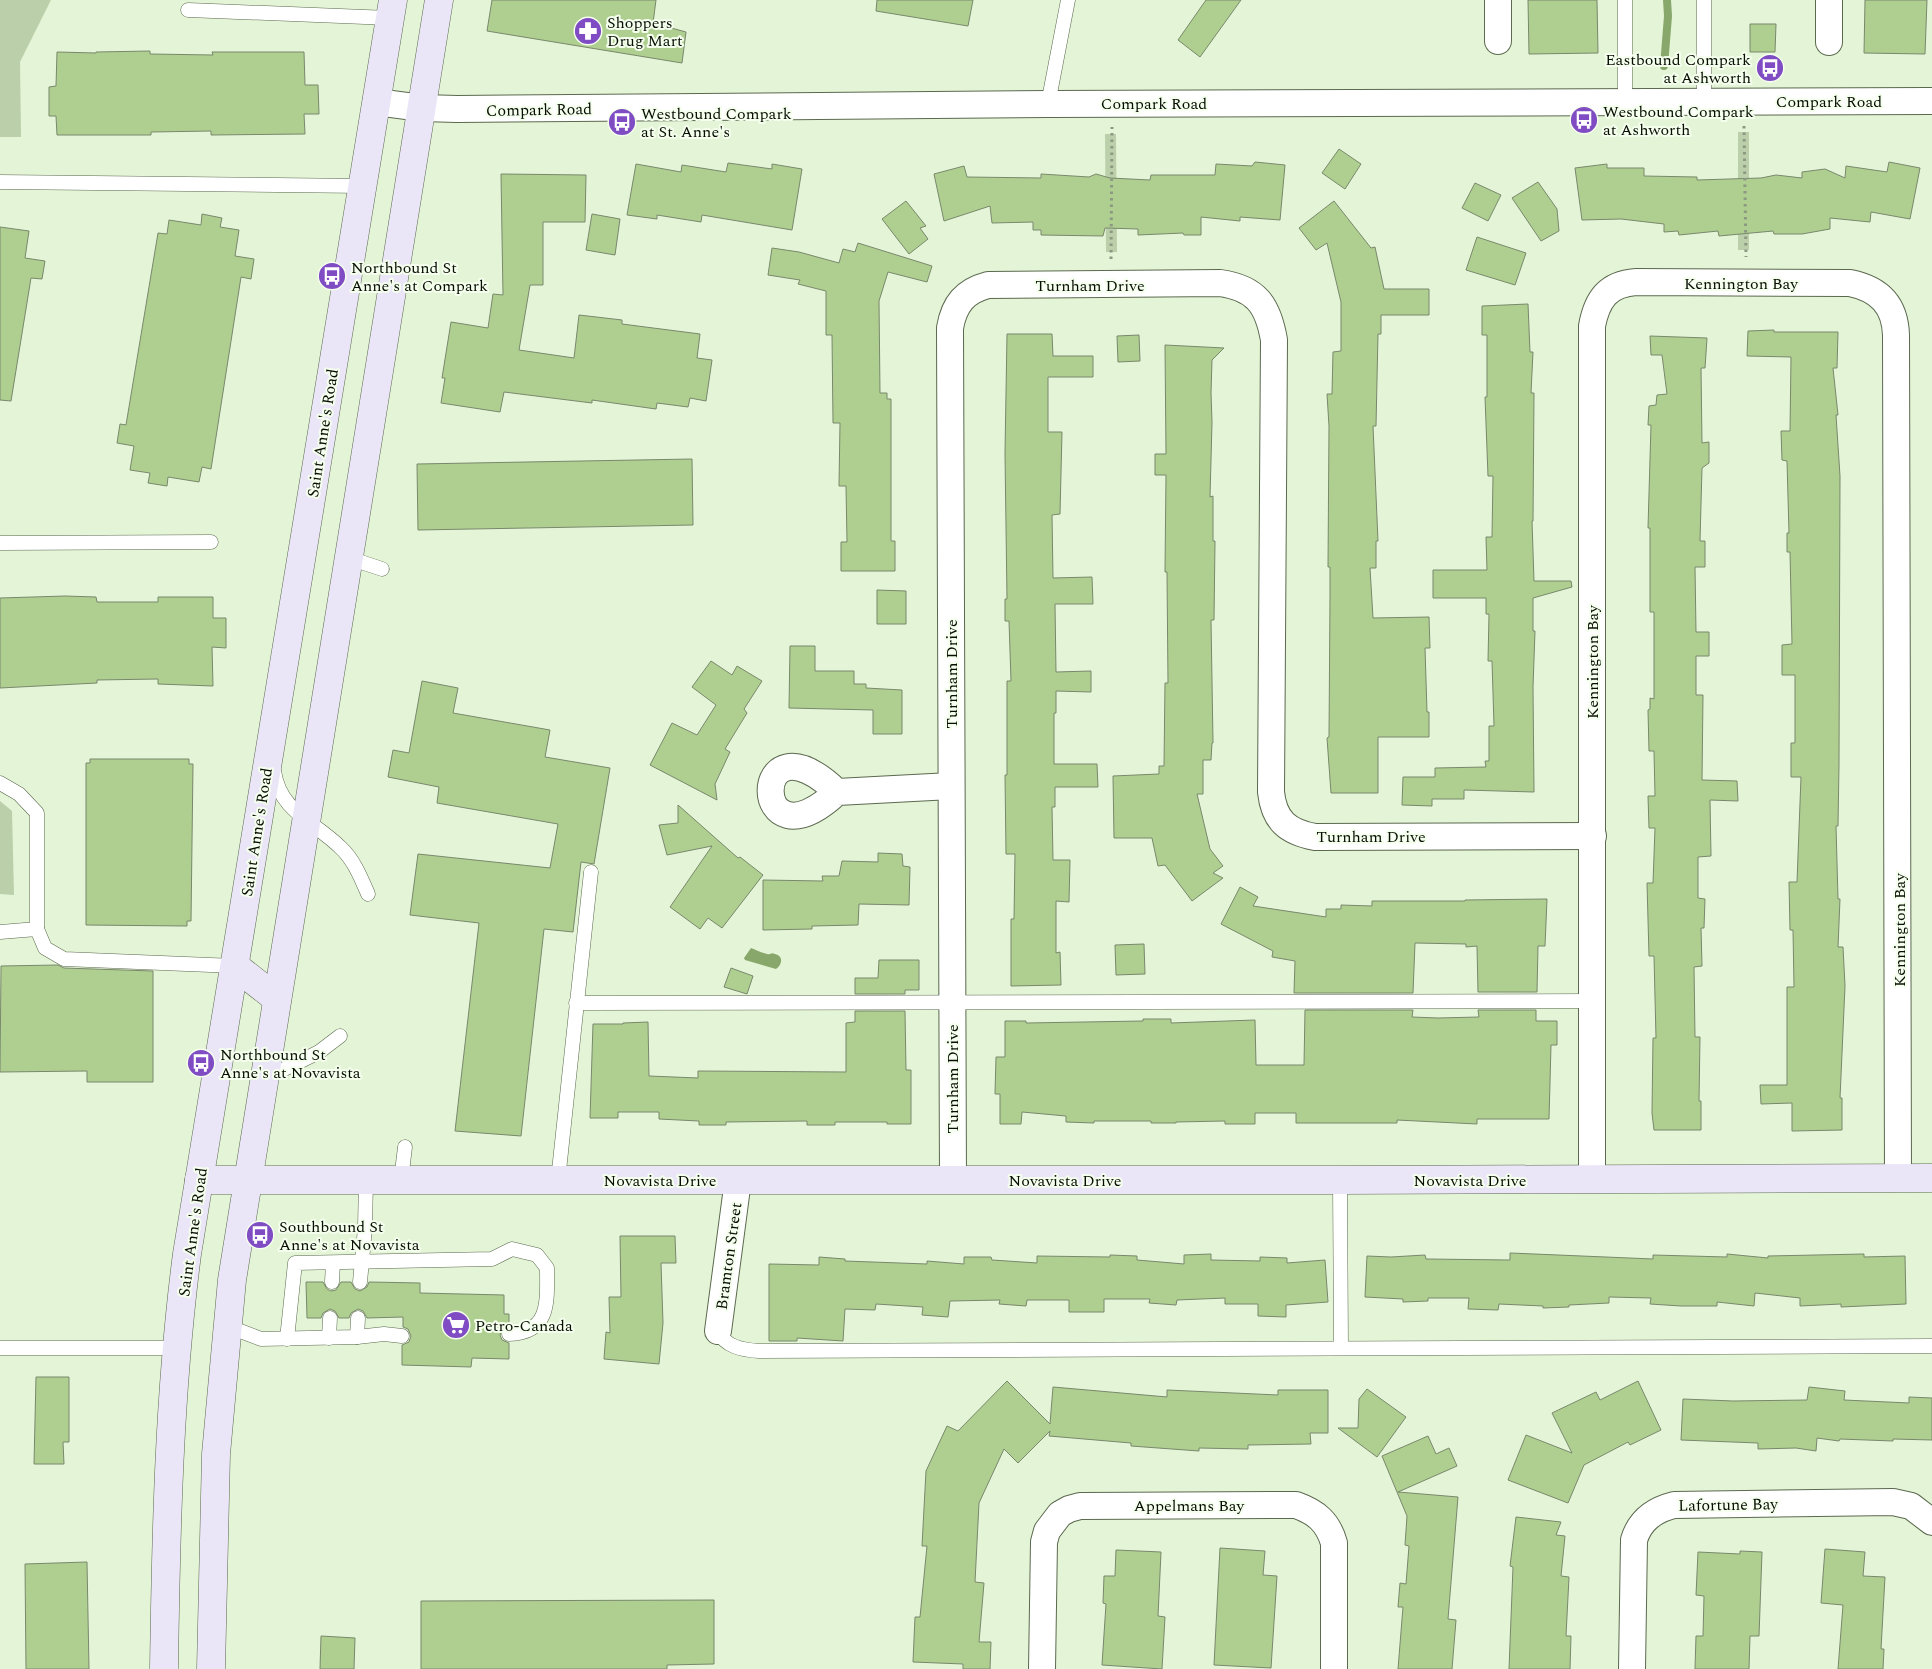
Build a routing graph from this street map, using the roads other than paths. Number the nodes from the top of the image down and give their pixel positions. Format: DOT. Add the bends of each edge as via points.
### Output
graph roads {
  1 [pos="439,0"];
  2 [pos="1068,0"];
  3 [pos="1498,0"];
  4 [pos="1625,0"];
  5 [pos="1704,0"];
  6 [pos="1829,0"];
  7 [pos="391,9"];
  8 [pos="188,10"];
  9 [pos="1498,41"];
  10 [pos="1829,42"];
  11 [pos="1625,101"];
  12 [pos="1704,101"];
  13 [pos="1932,101"];
  14 [pos="376,102"];
  15 [pos="1048,104"];
  16 [pos="422,108"];
  17 [pos="0,182"];
  18 [pos="363,186"];
  19 [pos="211,542"];
  20 [pos="0,543"];
  21 [pos="349,558"];
  22 [pos="382,569"];
  23 [pos="271,743"];
  24 [pos="0,783"];
  25 [pos="951,786"];
  26 [pos="837,792"];
  27 [pos="306,820"];
  28 [pos="1593,836"];
  29 [pos="591,872"];
  30 [pos="368,894"];
  31 [pos="37,929"];
  32 [pos="0,932"];
  33 [pos="235,966"];
  34 [pos="277,1000"];
  35 [pos="1593,1000"];
  36 [pos="952,1002"];
  37 [pos="576,1003"];
  38 [pos="340,1036"];
  39 [pos="264,1079"];
  40 [pos="405,1147"];
  41 [pos="1898,1178"];
  42 [pos="1932,1178"];
  43 [pos="1592,1179"];
  44 [pos="199,1180"];
  45 [pos="248,1180"];
  46 [pos="366,1180"];
  47 [pos="401,1180"];
  48 [pos="558,1180"];
  49 [pos="738,1180"];
  50 [pos="953,1180"];
  51 [pos="1340,1180"];
  52 [pos="332,1263"];
  53 [pos="362,1263"];
  54 [pos="332,1282"];
  55 [pos="360,1282"];
  56 [pos="330,1318"];
  57 [pos="358,1318"];
  58 [pos="227,1326"];
  59 [pos="718,1331"];
  60 [pos="509,1334"];
  61 [pos="402,1336"];
  62 [pos="356,1337"];
  63 [pos="329,1338"];
  64 [pos="287,1339"];
  65 [pos="1932,1346"];
  66 [pos="0,1348"];
  67 [pos="177,1348"];
  68 [pos="1341,1348"];
  69 [pos="1932,1522"];
  70 [pos="164,1669"];
  71 [pos="211,1669"];
  72 [pos="1042,1669"];
  73 [pos="1334,1669"];
  74 [pos="1632,1669"];
  1 -- 16 [label="main road"];
  2 -- 15 [label="lane"];
  3 -- 9 [label="street"];
  4 -- 11 [label="lane"];
  5 -- 12 [label="lane"];
  6 -- 10 [label="street"];
  7 -- 8 [label="lane"];
  7 -- 14 [label="main road, Saint Anne's Road"];
  11 -- 12 [label="street, Compark Road"];
  11 -- 15 [label="street, Compark Road"];
  12 -- 13 [label="street, Compark Road"];
  14 -- 16 [label="street, Compark Road"];
  14 -- 18 [label="main road, Saint Anne's Road"];
  15 -- 16 [label="street, Compark Road"];
  16 -- 21 [label="main road"];
  17 -- 18 [label="lane"];
  18 -- 23 [label="main road, Saint Anne's Road"];
  19 -- 20 [label="lane"];
  21 -- 22 [label="lane"];
  21 -- 27 [label="main road"];
  23 -- 27 [label="lane" via="276,784 283,798"];
  23 -- 33 [label="main road, Saint Anne's Road"];
  24 -- 31 [label="lane" via="19,794 37,813"];
  25 -- 26 [label="street"];
  25 -- 28 [label="street, Turnham Drive" via="952,317 964,296 975,288 988,285 1220,283 1236,285 1259,300 1271,323 1274,340 1271,792 1276,812 1284,825 1300,834 1315,837"];
  25 -- 36 [label="street, Turnham Drive"];
  27 -- 30 [label="lane" via="342,849 353,863"];
  27 -- 34 [label="main road"];
  28 -- 35 [label="street, Kennington Bay"];
  28 -- 41 [label="street, Kennington Bay" via="1592,336 1597,305 1611,289 1624,283 1850,283 1862,286 1887,304 1895,326"];
  29 -- 37 [label="lane"];
  31 -- 32 [label="lane"];
  31 -- 33 [label="lane" via="45,948 64,959"];
  33 -- 34 [label="main road"];
  33 -- 44 [label="main road, Saint Anne's Road"];
  34 -- 39 [label="main road"];
  35 -- 36 [label="lane"];
  35 -- 43 [label="street, Kennington Bay"];
  36 -- 37 [label="lane"];
  36 -- 50 [label="street, Turnham Drive"];
  37 -- 48 [label="lane"];
  38 -- 39 [label="lane" via="319,1052"];
  39 -- 45 [label="main road"];
  40 -- 47 [label="lane"];
  41 -- 42 [label="main road, Novavista Drive"];
  41 -- 43 [label="main road, Novavista Drive"];
  43 -- 51 [label="main road, Novavista Drive"];
  44 -- 45 [label="main road, Novavista Drive"];
  44 -- 67 [label="main road, Saint Anne's Road"];
  45 -- 46 [label="main road, Novavista Drive"];
  45 -- 58 [label="main road"];
  46 -- 47 [label="main road, Novavista Drive"];
  46 -- 53 [label="lane"];
  47 -- 48 [label="main road, Novavista Drive"];
  48 -- 49 [label="main road, Novavista Drive"];
  49 -- 50 [label="main road, Novavista Drive"];
  49 -- 59 [label="street, Bramton Street"];
  50 -- 51 [label="main road, Novavista Drive"];
  51 -- 68 [label="lane"];
  52 -- 53 [label="lane"];
  52 -- 54 [label="lane"];
  52 -- 64 [label="lane" via="294,1263"];
  53 -- 55 [label="lane"];
  53 -- 60 [label="lane" via="492,1259 512,1249 537,1255 547,1268 544,1315 540,1323 520,1334"];
  56 -- 63 [label="lane"];
  57 -- 62 [label="lane"];
  58 -- 64 [label="lane" via="261,1339"];
  58 -- 71 [label="main road" via="216,1454"];
  59 -- 68 [label="lane" via="721,1338 736,1347 759,1351"];
  61 -- 62 [label="lane"];
  62 -- 63 [label="lane"];
  63 -- 64 [label="lane"];
  65 -- 68 [label="lane"];
  66 -- 67 [label="lane"];
  67 -- 70 [label="main road, Saint Anne's Road" via="168,1491"];
  69 -- 74 [label="street, Lafortune Bay" via="1911,1506 1892,1502 1674,1504 1660,1508 1646,1518 1634,1540"];
  72 -- 73 [label="street, Appelmans Bay" via="1043,1548 1047,1531 1060,1514 1080,1506 1296,1504 1321,1518 1328,1526 1334,1543"];
}
